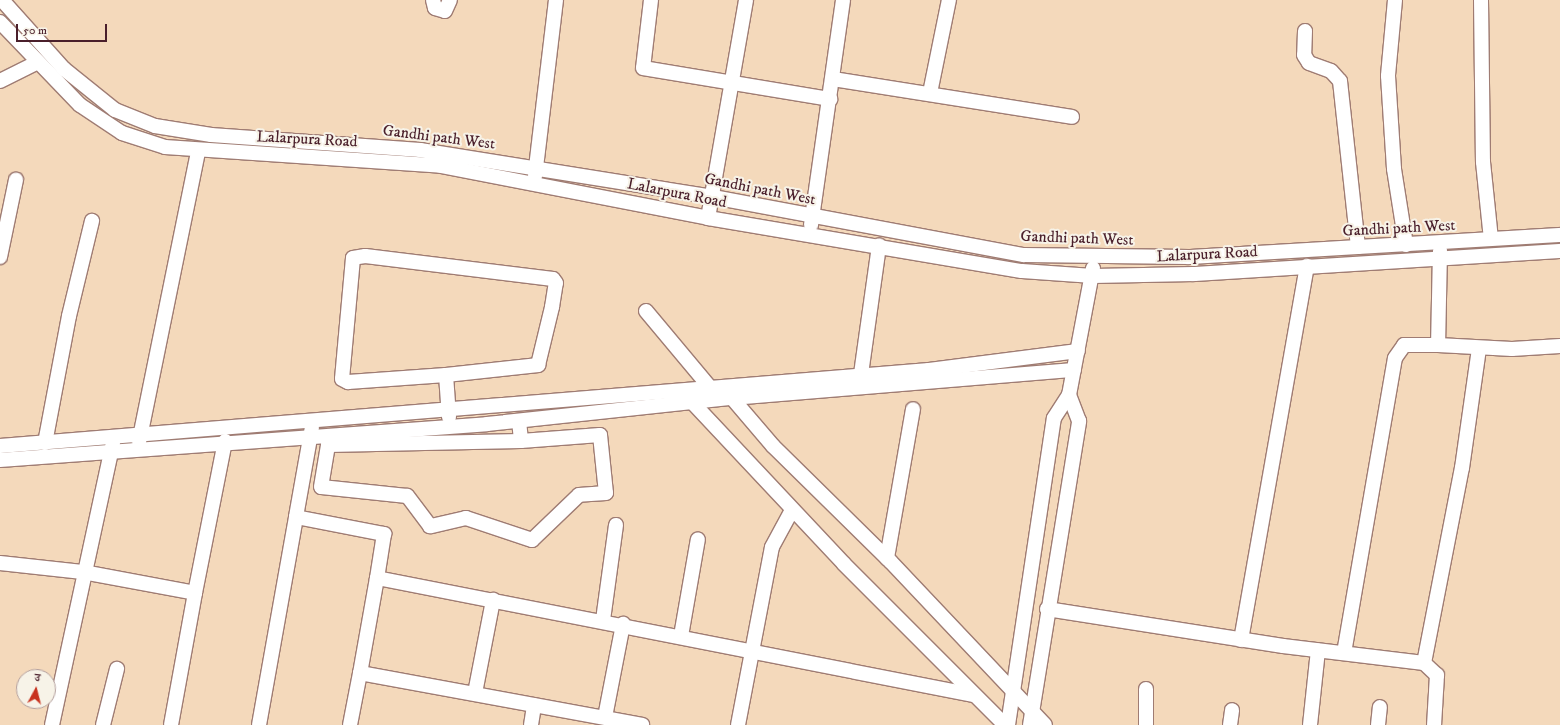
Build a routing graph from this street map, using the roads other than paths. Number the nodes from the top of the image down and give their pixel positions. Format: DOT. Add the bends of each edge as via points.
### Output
graph roads {
  1 [pos="2,0"];
  2 [pos="433,0"];
  3 [pos="450,0"];
  4 [pos="556,0"];
  5 [pos="651,0"];
  6 [pos="746,0"];
  7 [pos="843,0"];
  8 [pos="949,0"];
  9 [pos="1395,0"];
  10 [pos="1481,0"];
  11 [pos="0,22"];
  12 [pos="1305,31"];
  13 [pos="38,62"];
  14 [pos="833,79"];
  15 [pos="731,81"];
  16 [pos="0,82"];
  17 [pos="930,93"];
  18 [pos="830,99"];
  19 [pos="1072,117"];
  20 [pos="198,151"];
  21 [pos="536,167"];
  22 [pos="16,180"];
  23 [pos="534,182"];
  24 [pos="713,197"];
  25 [pos="813,217"];
  26 [pos="708,218"];
  27 [pos="92,221"];
  28 [pos="810,233"];
  29 [pos="1560,235"];
  30 [pos="1491,239"];
  31 [pos="1439,243"];
  32 [pos="879,245"];
  33 [pos="1406,245"];
  34 [pos="1358,248"];
  35 [pos="1560,251"];
  36 [pos="0,257"];
  37 [pos="1094,257"];
  38 [pos="1441,259"];
  39 [pos="1307,266"];
  40 [pos="1093,276"];
  41 [pos="646,311"];
  42 [pos="1438,345"];
  43 [pos="1560,346"];
  44 [pos="1480,348"];
  45 [pos="1078,351"];
  46 [pos="1074,370"];
  47 [pos="861,373"];
  48 [pos="446,375"];
  49 [pos="708,386"];
  50 [pos="859,388"];
  51 [pos="1069,395"];
  52 [pos="601,396"];
  53 [pos="726,398"];
  54 [pos="692,402"];
  55 [pos="506,404"];
  56 [pos="448,408"];
  57 [pos="913,409"];
  58 [pos="604,412"];
  59 [pos="313,420"];
  60 [pos="514,421"];
  61 [pos="450,427"];
  62 [pos="140,434"];
  63 [pos="311,435"];
  64 [pos="225,441"];
  65 [pos="521,441"];
  66 [pos="45,443"];
  67 [pos="113,444"];
  68 [pos="0,446"];
  69 [pos="138,448"];
  70 [pos="0,460"];
  71 [pos="792,510"];
  72 [pos="296,517"];
  73 [pos="616,525"];
  74 [pos="698,539"];
  75 [pos="887,558"];
  76 [pos="0,563"];
  77 [pos="83,572"];
  78 [pos="377,578"];
  79 [pos="195,594"];
  80 [pos="493,600"];
  81 [pos="1047,609"];
  82 [pos="603,620"];
  83 [pos="623,624"];
  84 [pos="681,636"];
  85 [pos="1241,640"];
  86 [pos="752,650"];
  87 [pos="1318,650"];
  88 [pos="1344,653"];
  89 [pos="1424,663"];
  90 [pos="117,669"];
  91 [pos="360,672"];
  92 [pos="1146,689"];
  93 [pos="1012,690"];
  94 [pos="475,693"];
  95 [pos="973,695"];
  96 [pos="534,705"];
  97 [pos="1380,707"];
  98 [pos="1232,710"];
  99 [pos="1031,718"];
  100 [pos="611,720"];
  101 [pos="52,725"];
  102 [pos="103,725"];
  103 [pos="171,725"];
  104 [pos="259,725"];
  105 [pos="350,725"];
  106 [pos="531,725"];
  107 [pos="642,725"];
  108 [pos="738,725"];
  109 [pos="1006,725"];
  110 [pos="1045,725"];
  111 [pos="1146,725"];
  112 [pos="1230,725"];
  113 [pos="1310,725"];
  114 [pos="1378,725"];
  115 [pos="1434,725"];
  1 -- 21 [label="street, Gandhi path West" via="64,69 89,92 115,110 155,126 210,135 420,150"];
  2 -- 3 [label="street" via="435,8 445,11"];
  4 -- 21 [label="street"];
  5 -- 15 [label="street" via="643,68"];
  6 -- 15 [label="street"];
  7 -- 14 [label="street"];
  8 -- 17 [label="street"];
  9 -- 33 [label="street" via="1388,76 1394,169"];
  10 -- 30 [label="street" via="1482,162"];
  11 -- 13 [label="street, Lalarpura Road"];
  12 -- 34 [label="street" via="1304,55 1309,63 1331,71 1340,81"];
  13 -- 16 [label="street"];
  13 -- 20 [label="street, Lalarpura Road" via="80,105 122,133 165,147"];
  14 -- 17 [label="street"];
  14 -- 18 [label="street"];
  15 -- 18 [label="street"];
  15 -- 24 [label="street"];
  17 -- 19 [label="street"];
  18 -- 25 [label="street"];
  20 -- 23 [label="street, Lalarpura Road" via="441,166"];
  20 -- 62 [label="street"];
  21 -- 23 [label="street"];
  21 -- 24 [label="street, Gandhi path West"];
  22 -- 36 [label="street"];
  23 -- 26 [label="street, Lalarpura Road"];
  24 -- 25 [label="street, Gandhi path West"];
  24 -- 26 [label="street"];
  25 -- 28 [label="street"];
  25 -- 37 [label="street, Gandhi path West" via="1024,255"];
  26 -- 28 [label="street, Lalarpura Road"];
  27 -- 66 [label="street" via="69,316"];
  28 -- 32 [label="street, Lalarpura Road"];
  29 -- 30 [label="street, Gandhi path West"];
  30 -- 31 [label="street, Gandhi path West"];
  31 -- 33 [label="street, Gandhi path West"];
  31 -- 38 [label="street"];
  32 -- 40 [label="street, Lalarpura Road" via="1022,270"];
  32 -- 47 [label="street"];
  33 -- 34 [label="street, Gandhi path West"];
  34 -- 37 [label="street, Gandhi path West" via="1189,257"];
  35 -- 38 [label="street, Lalarpura Road"];
  37 -- 40 [label="street"];
  38 -- 39 [label="street, Lalarpura Road"];
  38 -- 42 [label="street"];
  39 -- 40 [label="street, Lalarpura Road"];
  39 -- 85 [label="street"];
  40 -- 45 [label="street"];
  41 -- 49 [label="street"];
  42 -- 44 [label="street"];
  42 -- 88 [label="street" via="1404,345 1395,358"];
  43 -- 44 [label="street"];
  44 -- 89 [label="street" via="1462,468"];
  45 -- 46 [label="street"];
  45 -- 47 [label="street" via="929,370"];
  46 -- 50 [label="street"];
  46 -- 51 [label="street"];
  47 -- 49 [label="street"];
  47 -- 50 [label="street"];
  48 -- 48 [label="street" via="348,382 342,379 353,258 365,256 553,279 556,283 552,307 538,365"];
  48 -- 56 [label="street"];
  49 -- 52 [label="street"];
  49 -- 53 [label="street"];
  50 -- 53 [label="street"];
  51 -- 81 [label="street" via="1079,421"];
  51 -- 93 [label="street" via="1054,418"];
  52 -- 55 [label="street"];
  52 -- 58 [label="street"];
  53 -- 54 [label="street"];
  53 -- 75 [label="street"];
  54 -- 58 [label="street"];
  54 -- 71 [label="street"];
  55 -- 56 [label="street"];
  55 -- 60 [label="street"];
  56 -- 59 [label="street"];
  56 -- 61 [label="street"];
  57 -- 75 [label="street"];
  58 -- 60 [label="street"];
  59 -- 62 [label="street"];
  59 -- 63 [label="street"];
  60 -- 61 [label="street"];
  60 -- 65 [label="street"];
  61 -- 63 [label="street"];
  62 -- 67 [label="street"];
  62 -- 69 [label="street"];
  63 -- 64 [label="street"];
  63 -- 72 [label="street"];
  64 -- 69 [label="street"];
  64 -- 79 [label="street"];
  65 -- 65 [label="street" via="600,435 606,493 579,496 532,540 466,518 430,526 407,496 322,488 328,445"];
  66 -- 67 [label="street"];
  66 -- 68 [label="street"];
  67 -- 69 [label="street"];
  67 -- 70 [label="street"];
  67 -- 77 [label="street"];
  71 -- 86 [label="street" via="772,547"];
  71 -- 95 [label="street"];
  72 -- 78 [label="street" via="384,534"];
  72 -- 104 [label="street"];
  73 -- 82 [label="street"];
  74 -- 84 [label="street"];
  75 -- 93 [label="street"];
  76 -- 77 [label="street"];
  77 -- 79 [label="street"];
  77 -- 101 [label="street"];
  78 -- 80 [label="street"];
  78 -- 91 [label="street"];
  79 -- 103 [label="street"];
  80 -- 82 [label="street"];
  80 -- 94 [label="street"];
  81 -- 85 [label="street"];
  81 -- 99 [label="street"];
  82 -- 83 [label="street"];
  83 -- 84 [label="street"];
  83 -- 100 [label="street"];
  84 -- 86 [label="street"];
  85 -- 87 [label="street"];
  86 -- 95 [label="street"];
  86 -- 108 [label="street"];
  87 -- 88 [label="street"];
  87 -- 113 [label="street"];
  88 -- 89 [label="street"];
  89 -- 115 [label="street" via="1437,675"];
  90 -- 102 [label="street"];
  91 -- 94 [label="street"];
  91 -- 105 [label="street"];
  92 -- 111 [label="street"];
  93 -- 99 [label="street"];
  93 -- 109 [label="street"];
  94 -- 96 [label="street"];
  95 -- 109 [label="street"];
  96 -- 100 [label="street"];
  96 -- 106 [label="street"];
  97 -- 114 [label="street"];
  98 -- 112 [label="street"];
  99 -- 110 [label="street"];
  100 -- 107 [label="street"];
}
